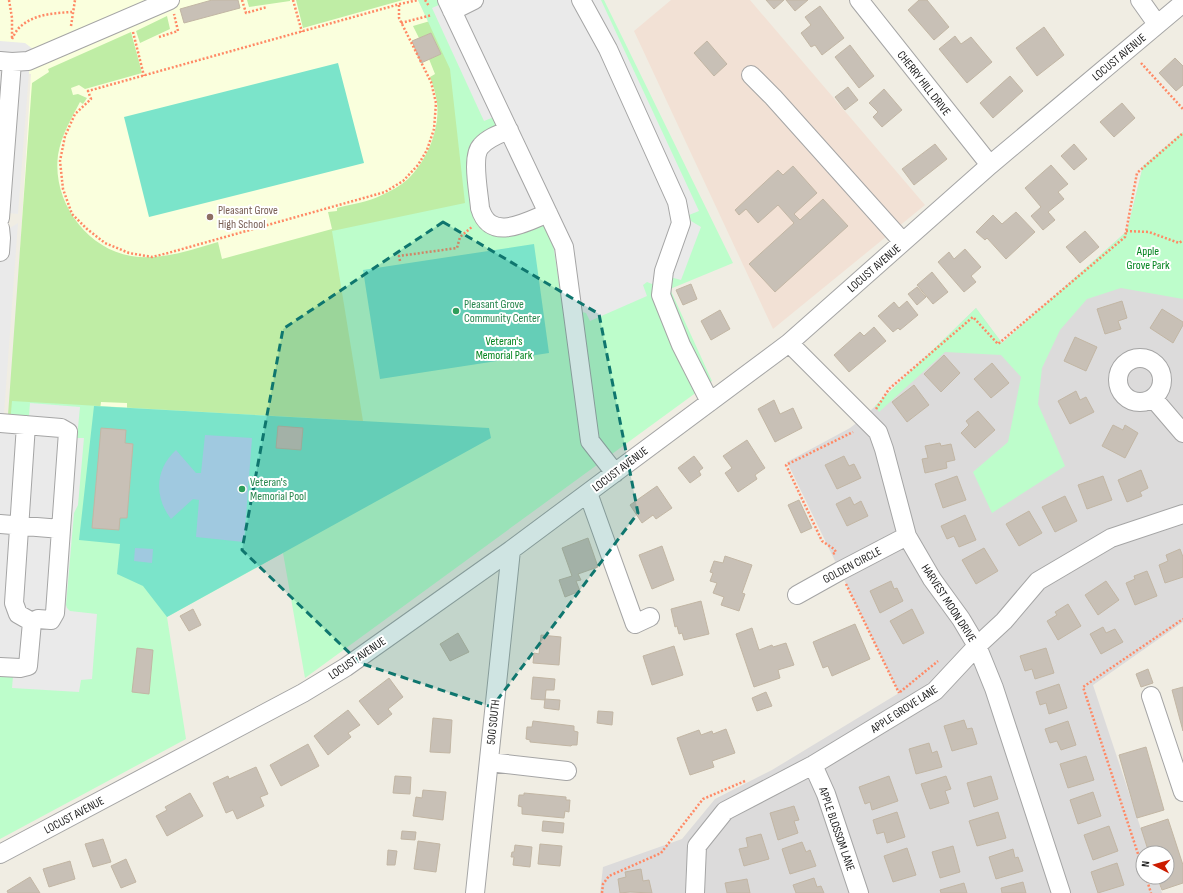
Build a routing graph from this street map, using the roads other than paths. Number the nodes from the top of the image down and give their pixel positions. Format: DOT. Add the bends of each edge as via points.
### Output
graph roads {
  1 [pos="474,0"];
  2 [pos="581,0"];
  3 [pos="859,0"];
  4 [pos="1140,0"];
  5 [pos="1183,3"];
  6 [pos="449,5"];
  7 [pos="171,6"];
  8 [pos="1157,24"];
  9 [pos="6,62"];
  10 [pos="751,75"];
  11 [pos="508,130"];
  12 [pos="990,166"];
  13 [pos="548,213"];
  14 [pos="0,218"];
  15 [pos="0,228"];
  16 [pos="903,242"];
  17 [pos="0,252"];
  18 [pos="789,343"];
  19 [pos="1153,398"];
  20 [pos="710,402"];
  21 [pos="0,423"];
  22 [pos="26,425"];
  23 [pos="1183,433"];
  24 [pos="615,473"];
  25 [pos="588,493"];
  26 [pos="1183,514"];
  27 [pos="0,524"];
  28 [pos="19,526"];
  29 [pos="61,529"];
  30 [pos="907,536"];
  31 [pos="511,550"];
  32 [pos="797,595"];
  33 [pos="650,617"];
  34 [pos="32,622"];
  35 [pos="977,646"];
  36 [pos="0,667"];
  37 [pos="1151,696"];
  38 [pos="489,762"];
  39 [pos="813,765"];
  40 [pos="566,771"];
  41 [pos="1183,792"];
  42 [pos="0,854"];
  43 [pos="475,893"];
  44 [pos="694,893"];
  45 [pos="859,893"];
  46 [pos="1061,893"];
  1 -- 6 [label="street"];
  2 -- 20 [label="street" via="608,49 677,202 681,223 664,271 661,295 681,345"];
  3 -- 12 [label="street, CHERRY HILL DRIVE"];
  4 -- 8 [label="street"];
  5 -- 8 [label="street, LOCUST AVENUE"];
  6 -- 11 [label="street"];
  7 -- 9 [label="street" via="28,61"];
  8 -- 12 [label="street, LOCUST AVENUE"];
  9 -- 14 [label="street"];
  10 -- 16 [label="street"];
  11 -- 13 [label="street"];
  11 -- 13 [label="street" via="479,149 476,162 481,213 492,224 506,228"];
  12 -- 16 [label="street, LOCUST AVENUE"];
  13 -- 24 [label="street" via="564,247 590,441"];
  15 -- 17 [label="street"];
  16 -- 18 [label="street, LOCUST AVENUE"];
  18 -- 20 [label="street, LOCUST AVENUE"];
  18 -- 30 [label="street, HARVEST MOON DRIVE" via="878,432"];
  19 -- 23 [label="street"];
  20 -- 24 [label="street, LOCUST AVENUE"];
  21 -- 22 [label="street"];
  22 -- 28 [label="street"];
  22 -- 29 [label="street" via="61,428 68,432"];
  24 -- 25 [label="street, LOCUST AVENUE"];
  25 -- 31 [label="street, LOCUST AVENUE"];
  25 -- 33 [label="street" via="635,624"];
  26 -- 35 [label="street, APPLE GROVE LANE" via="1112,538 1038,581 1004,621"];
  27 -- 28 [label="street"];
  28 -- 29 [label="street"];
  28 -- 34 [label="street" via="14,602 18,614"];
  29 -- 34 [label="street" via="56,613 51,620 38,619"];
  30 -- 32 [label="street, GOLDEN CIRCLE"];
  30 -- 35 [label="street, HARVEST MOON DRIVE"];
  31 -- 38 [label="street, 500 SOUTH"];
  31 -- 42 [label="street, LOCUST AVENUE" via="346,667"];
  34 -- 36 [label="street" via="28,666"];
  35 -- 39 [label="street, APPLE GROVE LANE" via="935,691"];
  35 -- 46 [label="street, HARVEST MOON DRIVE" via="994,688"];
  37 -- 41 [label="street"];
  38 -- 40 [label="street"];
  38 -- 43 [label="street, 500 SOUTH"];
  39 -- 44 [label="street, APPLE GROVE LANE" via="725,811 697,846"];
  39 -- 45 [label="street, APPLE BLOSSOM LANE" via="826,794"];
}
